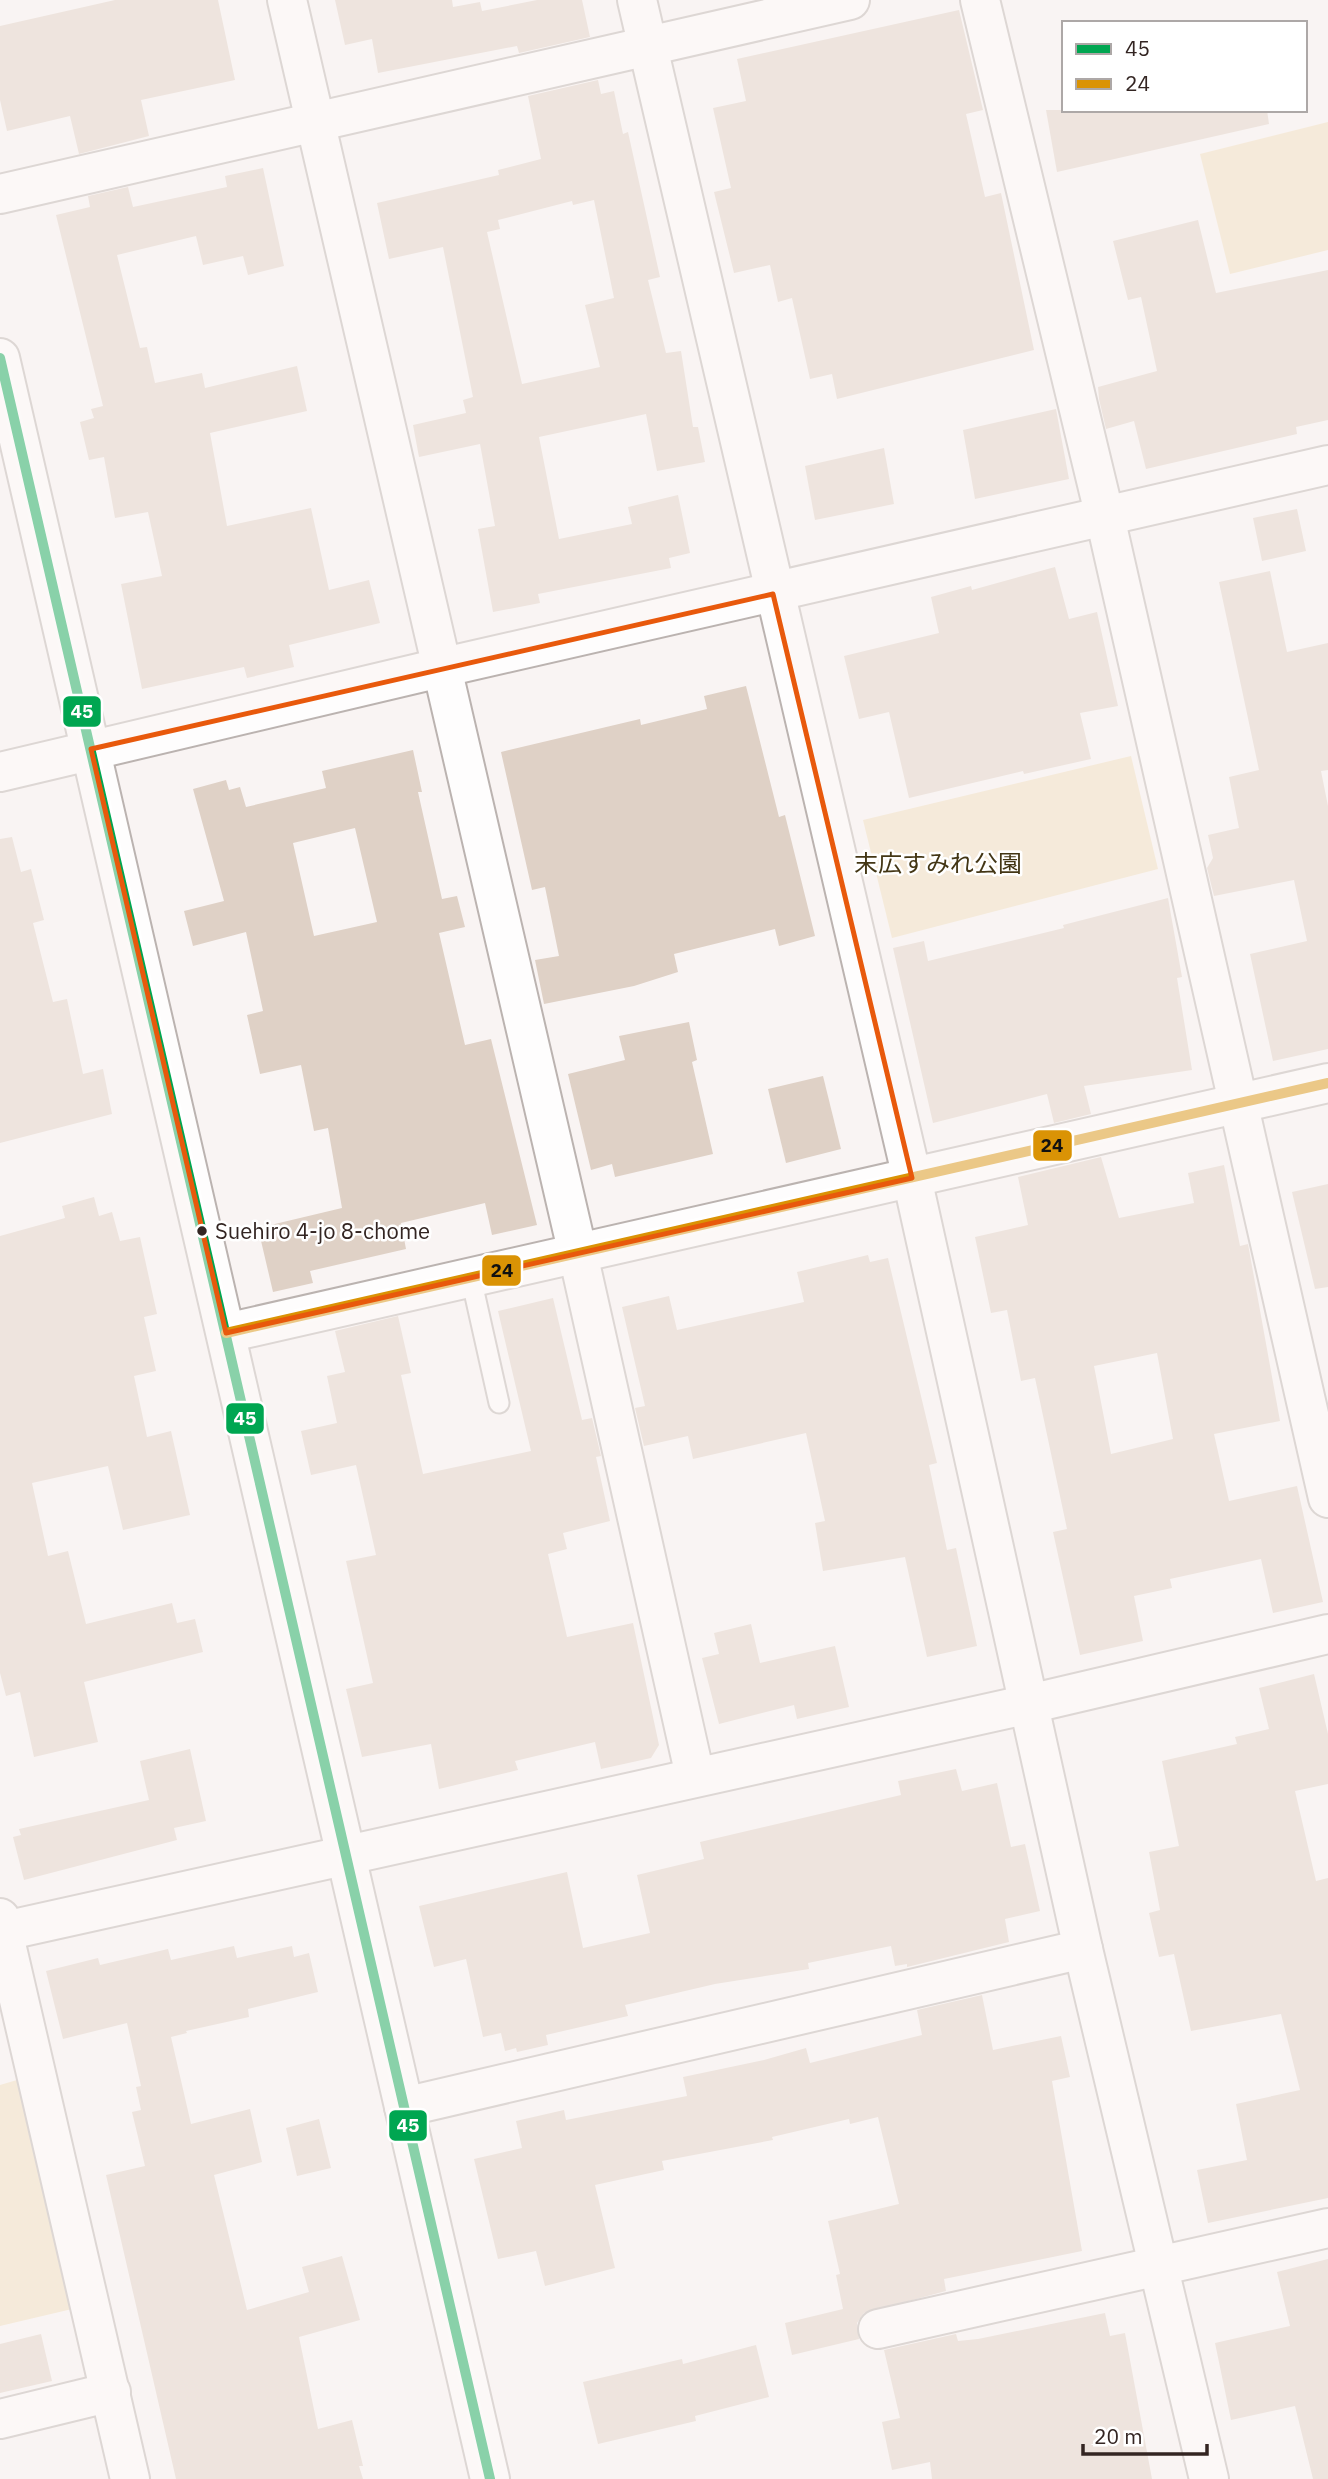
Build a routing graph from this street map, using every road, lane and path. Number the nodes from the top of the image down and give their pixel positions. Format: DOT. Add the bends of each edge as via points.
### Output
graph roads {
  1 [pos="287,0"];
  2 [pos="637,0"];
  3 [pos="850,0"];
  4 [pos="980,0"];
  5 [pos="648,48"];
  6 [pos="314,122"];
  7 [pos="0,194"];
  8 [pos="0,358"];
  9 [pos="1328,465"];
  10 [pos="1105,517"];
  11 [pos="773,594"];
  12 [pos="440,668"];
  13 [pos="92,749"];
  14 [pos="0,772"];
  15 [pos="1328,1083"];
  16 [pos="1237,1105"];
  17 [pos="912,1178"];
  18 [pos="578,1254"];
  19 [pos="471,1278"];
  20 [pos="226,1333"];
  21 [pos="499,1403"];
  22 [pos="1328,1498"];
  23 [pos="1328,1634"];
  24 [pos="1029,1704"];
  25 [pos="695,1776"];
  26 [pos="347,1855"];
  27 [pos="1,1927"];
  28 [pos="1083,1949"];
  29 [pos="404,2108"];
  30 [pos="1328,2228"];
  31 [pos="1159,2264"];
  32 [pos="878,2329"];
  33 [pos="111,2392"];
  34 [pos="0,2419"];
  35 [pos="130,2479"];
  36 [pos="490,2479"];
  37 [pos="1209,2479"];
  1 -- 6 [label="street"];
  2 -- 5 [label="street"];
  3 -- 5 [label="street"];
  4 -- 10 [label="street"];
  5 -- 6 [label="street"];
  5 -- 11 [label="street"];
  6 -- 7 [label="street"];
  6 -- 12 [label="street"];
  8 -- 13 [label="street"];
  9 -- 10 [label="street"];
  10 -- 11 [label="street"];
  10 -- 16 [label="street"];
  11 -- 12 [label="street"];
  11 -- 17 [label="street"];
  12 -- 13 [label="street"];
  12 -- 18 [label="street"];
  13 -- 14 [label="street"];
  13 -- 20 [label="street"];
  15 -- 16 [label="street"];
  16 -- 17 [label="street"];
  16 -- 22 [label="street"];
  17 -- 18 [label="street"];
  17 -- 24 [label="street"];
  18 -- 19 [label="street"];
  18 -- 25 [label="street"];
  19 -- 20 [label="street"];
  19 -- 21 [label="lane"];
  20 -- 26 [label="street"];
  23 -- 24 [label="street"];
  24 -- 25 [label="street"];
  24 -- 28 [label="street"];
  25 -- 26 [label="street"];
  26 -- 27 [label="street"];
  26 -- 29 [label="street"];
  27 -- 33 [label="street"];
  28 -- 29 [label="street"];
  28 -- 31 [label="street"];
  29 -- 36 [label="street"];
  30 -- 31 [label="street"];
  31 -- 32 [label="street"];
  31 -- 37 [label="street"];
  33 -- 34 [label="street"];
  33 -- 35 [label="street"];
}
